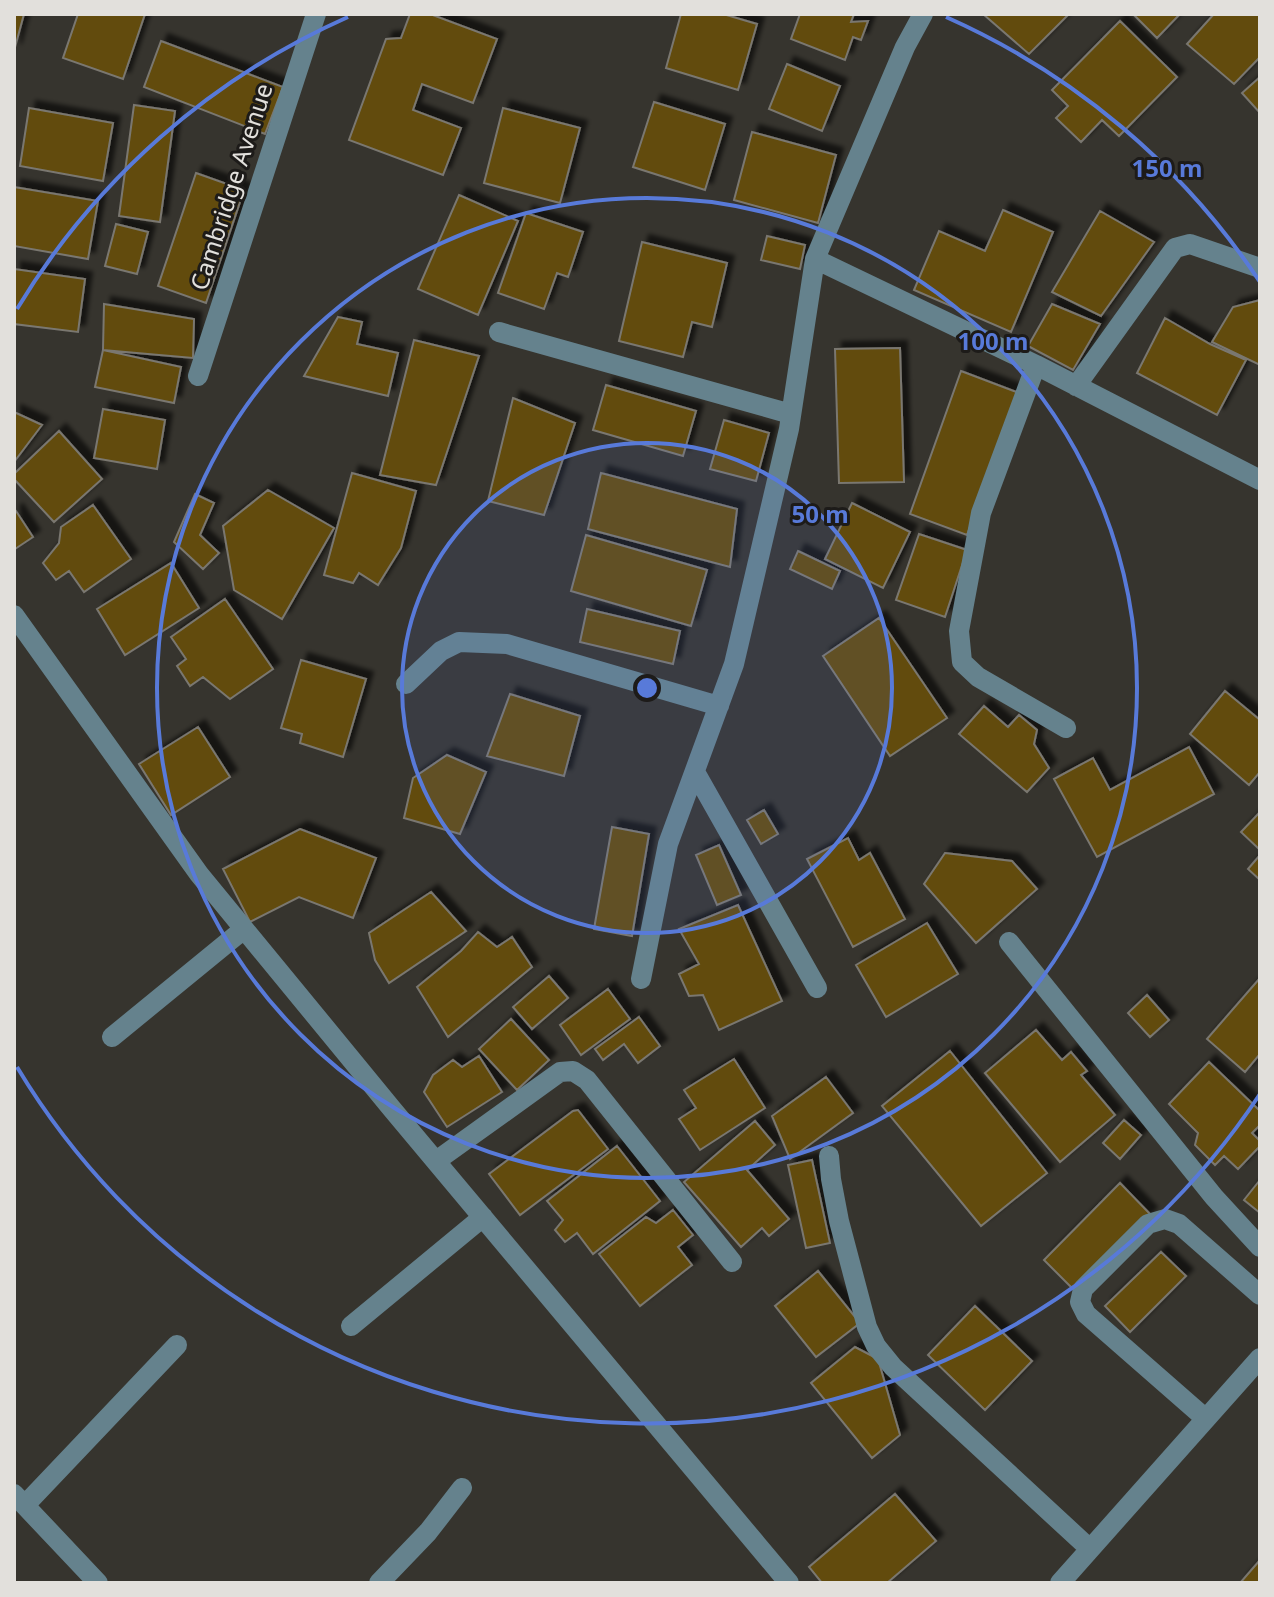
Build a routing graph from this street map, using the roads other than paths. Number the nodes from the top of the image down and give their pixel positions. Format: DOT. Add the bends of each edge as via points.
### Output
graph roads {
  1 [pos="316,14"];
  2 [pos="923,14"];
  3 [pos="815,259"];
  4 [pos="1260,268"];
  5 [pos="499,332"];
  6 [pos="1036,365"];
  7 [pos="198,376"];
  8 [pos="1076,386"];
  9 [pos="791,414"];
  10 [pos="1260,480"];
  11 [pos="14,615"];
  12 [pos="406,684"];
  13 [pos="719,706"];
  14 [pos="1066,728"];
  15 [pos="695,772"];
  16 [pos="244,929"];
  17 [pos="1009,942"];
  18 [pos="641,979"];
  19 [pos="817,988"];
  20 [pos="112,1037"];
  21 [pos="829,1156"];
  22 [pos="436,1161"];
  23 [pos="483,1217"];
  24 [pos="1260,1247"];
  25 [pos="732,1262"];
  26 [pos="1260,1295"];
  27 [pos="351,1326"];
  28 [pos="177,1345"];
  29 [pos="1260,1358"];
  30 [pos="1206,1419"];
  31 [pos="462,1488"];
  32 [pos="19,1500"];
  33 [pos="1090,1549"];
  34 [pos="98,1583"];
  35 [pos="379,1583"];
  36 [pos="789,1583"];
  37 [pos="1060,1583"];
  1 -- 7 [label="street, Cambridge Avenue"];
  2 -- 3 [label="street"];
  3 -- 6 [label="street"];
  3 -- 9 [label="street"];
  4 -- 8 [label="street" via="1190,244 1175,248"];
  5 -- 9 [label="street"];
  6 -- 8 [label="street"];
  6 -- 14 [label="street" via="981,513 959,631 962,662 978,677"];
  8 -- 10 [label="street"];
  9 -- 13 [label="street" via="734,664"];
  11 -- 16 [label="street"];
  12 -- 13 [label="street" via="441,651 459,642 507,644"];
  13 -- 15 [label="street"];
  15 -- 18 [label="street" via="668,844"];
  15 -- 19 [label="street"];
  16 -- 20 [label="street"];
  16 -- 22 [label="street"];
  17 -- 24 [label="street"];
  21 -- 33 [label="street" via="839,1221 876,1346"];
  22 -- 23 [label="street"];
  22 -- 25 [label="street" via="560,1072 573,1071 587,1080"];
  23 -- 27 [label="street"];
  23 -- 36 [label="street"];
  26 -- 30 [label="street" via="1179,1224 1165,1219 1148,1224 1083,1289 1080,1302 1086,1314"];
  28 -- 32 [label="street"];
  29 -- 30 [label="street"];
  30 -- 33 [label="street"];
  31 -- 35 [label="street"];
  32 -- 34 [label="street"];
  33 -- 37 [label="street"];
}
